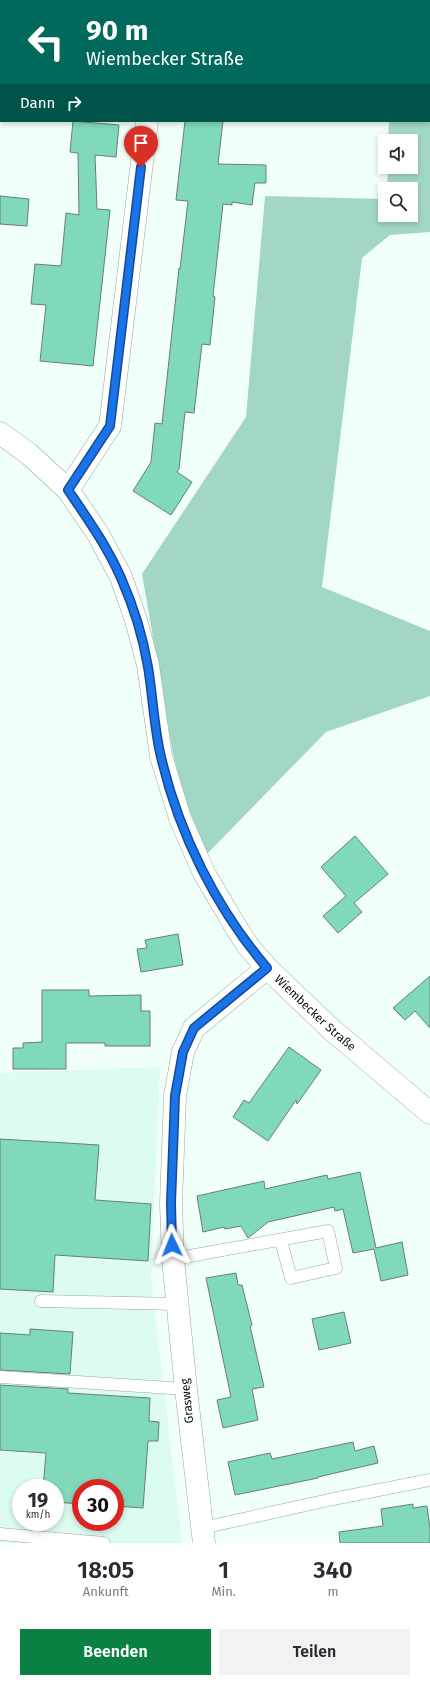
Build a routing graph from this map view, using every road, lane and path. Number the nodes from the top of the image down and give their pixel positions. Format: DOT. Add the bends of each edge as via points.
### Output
graph roads {
  1 [pos="147,122"];
  2 [pos="0,433"];
  3 [pos="68,490"];
  4 [pos="267,968"];
  5 [pos="430,1113"];
  6 [pos="281,1241"];
  7 [pos="173,1259"];
  8 [pos="41,1301"];
  9 [pos="177,1304"];
  10 [pos="0,1377"];
  11 [pos="186,1389"];
  12 [pos="430,1480"];
  13 [pos="0,1534"];
  14 [pos="201,1539"];
  15 [pos="104,1543"];
  1 -- 3 [label="street" via="110,426"];
  2 -- 3 [label="street, Wiembecker Straße" via="29,454"];
  3 -- 4 [label="street, Wiembecker Straße" via="98,534 121,577 136,620 148,666 161,756 192,848 234,924"];
  4 -- 5 [label="street, Wiembecker Straße" via="332,1029"];
  4 -- 7 [label="street, Grasweg" via="194,1028 183,1052 175,1096 171,1203"];
  6 -- 6 [label="lane" via="328,1231 336,1268 291,1278"];
  6 -- 7 [label="lane"];
  7 -- 9 [label="street, Grasweg"];
  8 -- 9 [label="lane"];
  9 -- 11 [label="street, Grasweg"];
  10 -- 11 [label="lane"];
  11 -- 14 [label="street, Grasweg"];
  12 -- 14 [label="lane" via="333,1499"];
  13 -- 15 [label="lane"];
}
